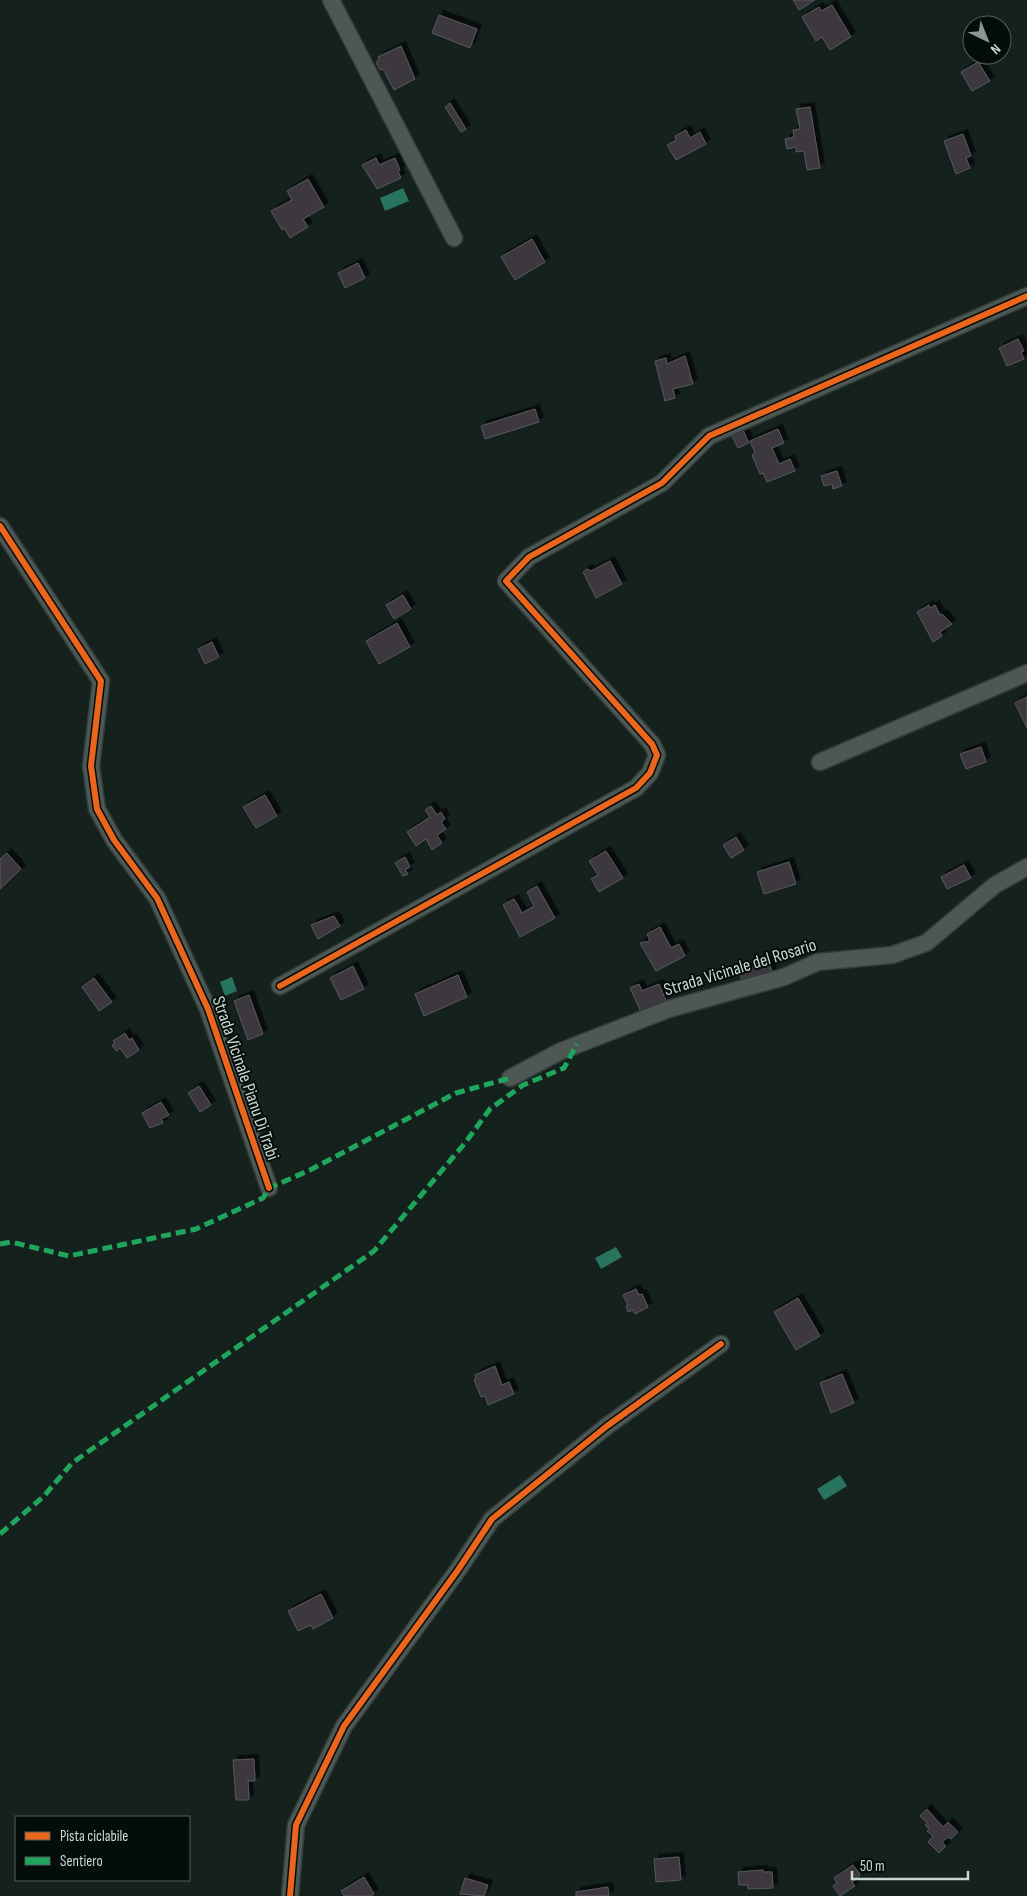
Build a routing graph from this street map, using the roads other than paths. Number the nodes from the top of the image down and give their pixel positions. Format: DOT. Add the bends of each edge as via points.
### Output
graph roads {
  1 [pos="331,0"];
  2 [pos="454,238"];
  3 [pos="1027,296"];
  4 [pos="0,526"];
  5 [pos="1027,673"];
  6 [pos="820,762"];
  7 [pos="1027,867"];
  8 [pos="280,986"];
  9 [pos="510,1078"];
  10 [pos="269,1188"];
  11 [pos="721,1344"];
  12 [pos="290,1896"];
  1 -- 2 [label="street"];
  3 -- 8 [label="street" via="709,436 662,483 529,557 506,581 652,744 657,755 650,773 636,788"];
  4 -- 10 [label="street, Strada Vicinale Pianu Di Trabi" via="101,681 91,766 97,809 114,840 157,898 208,1009"];
  5 -- 6 [label="street"];
  7 -- 9 [label="street, Strada Vicinale del Rosario" via="995,885 926,943 892,955 818,962 784,977 669,1009 560,1050"];
  11 -- 12 [label="street" via="607,1426 492,1519 344,1726 296,1825"];
}
